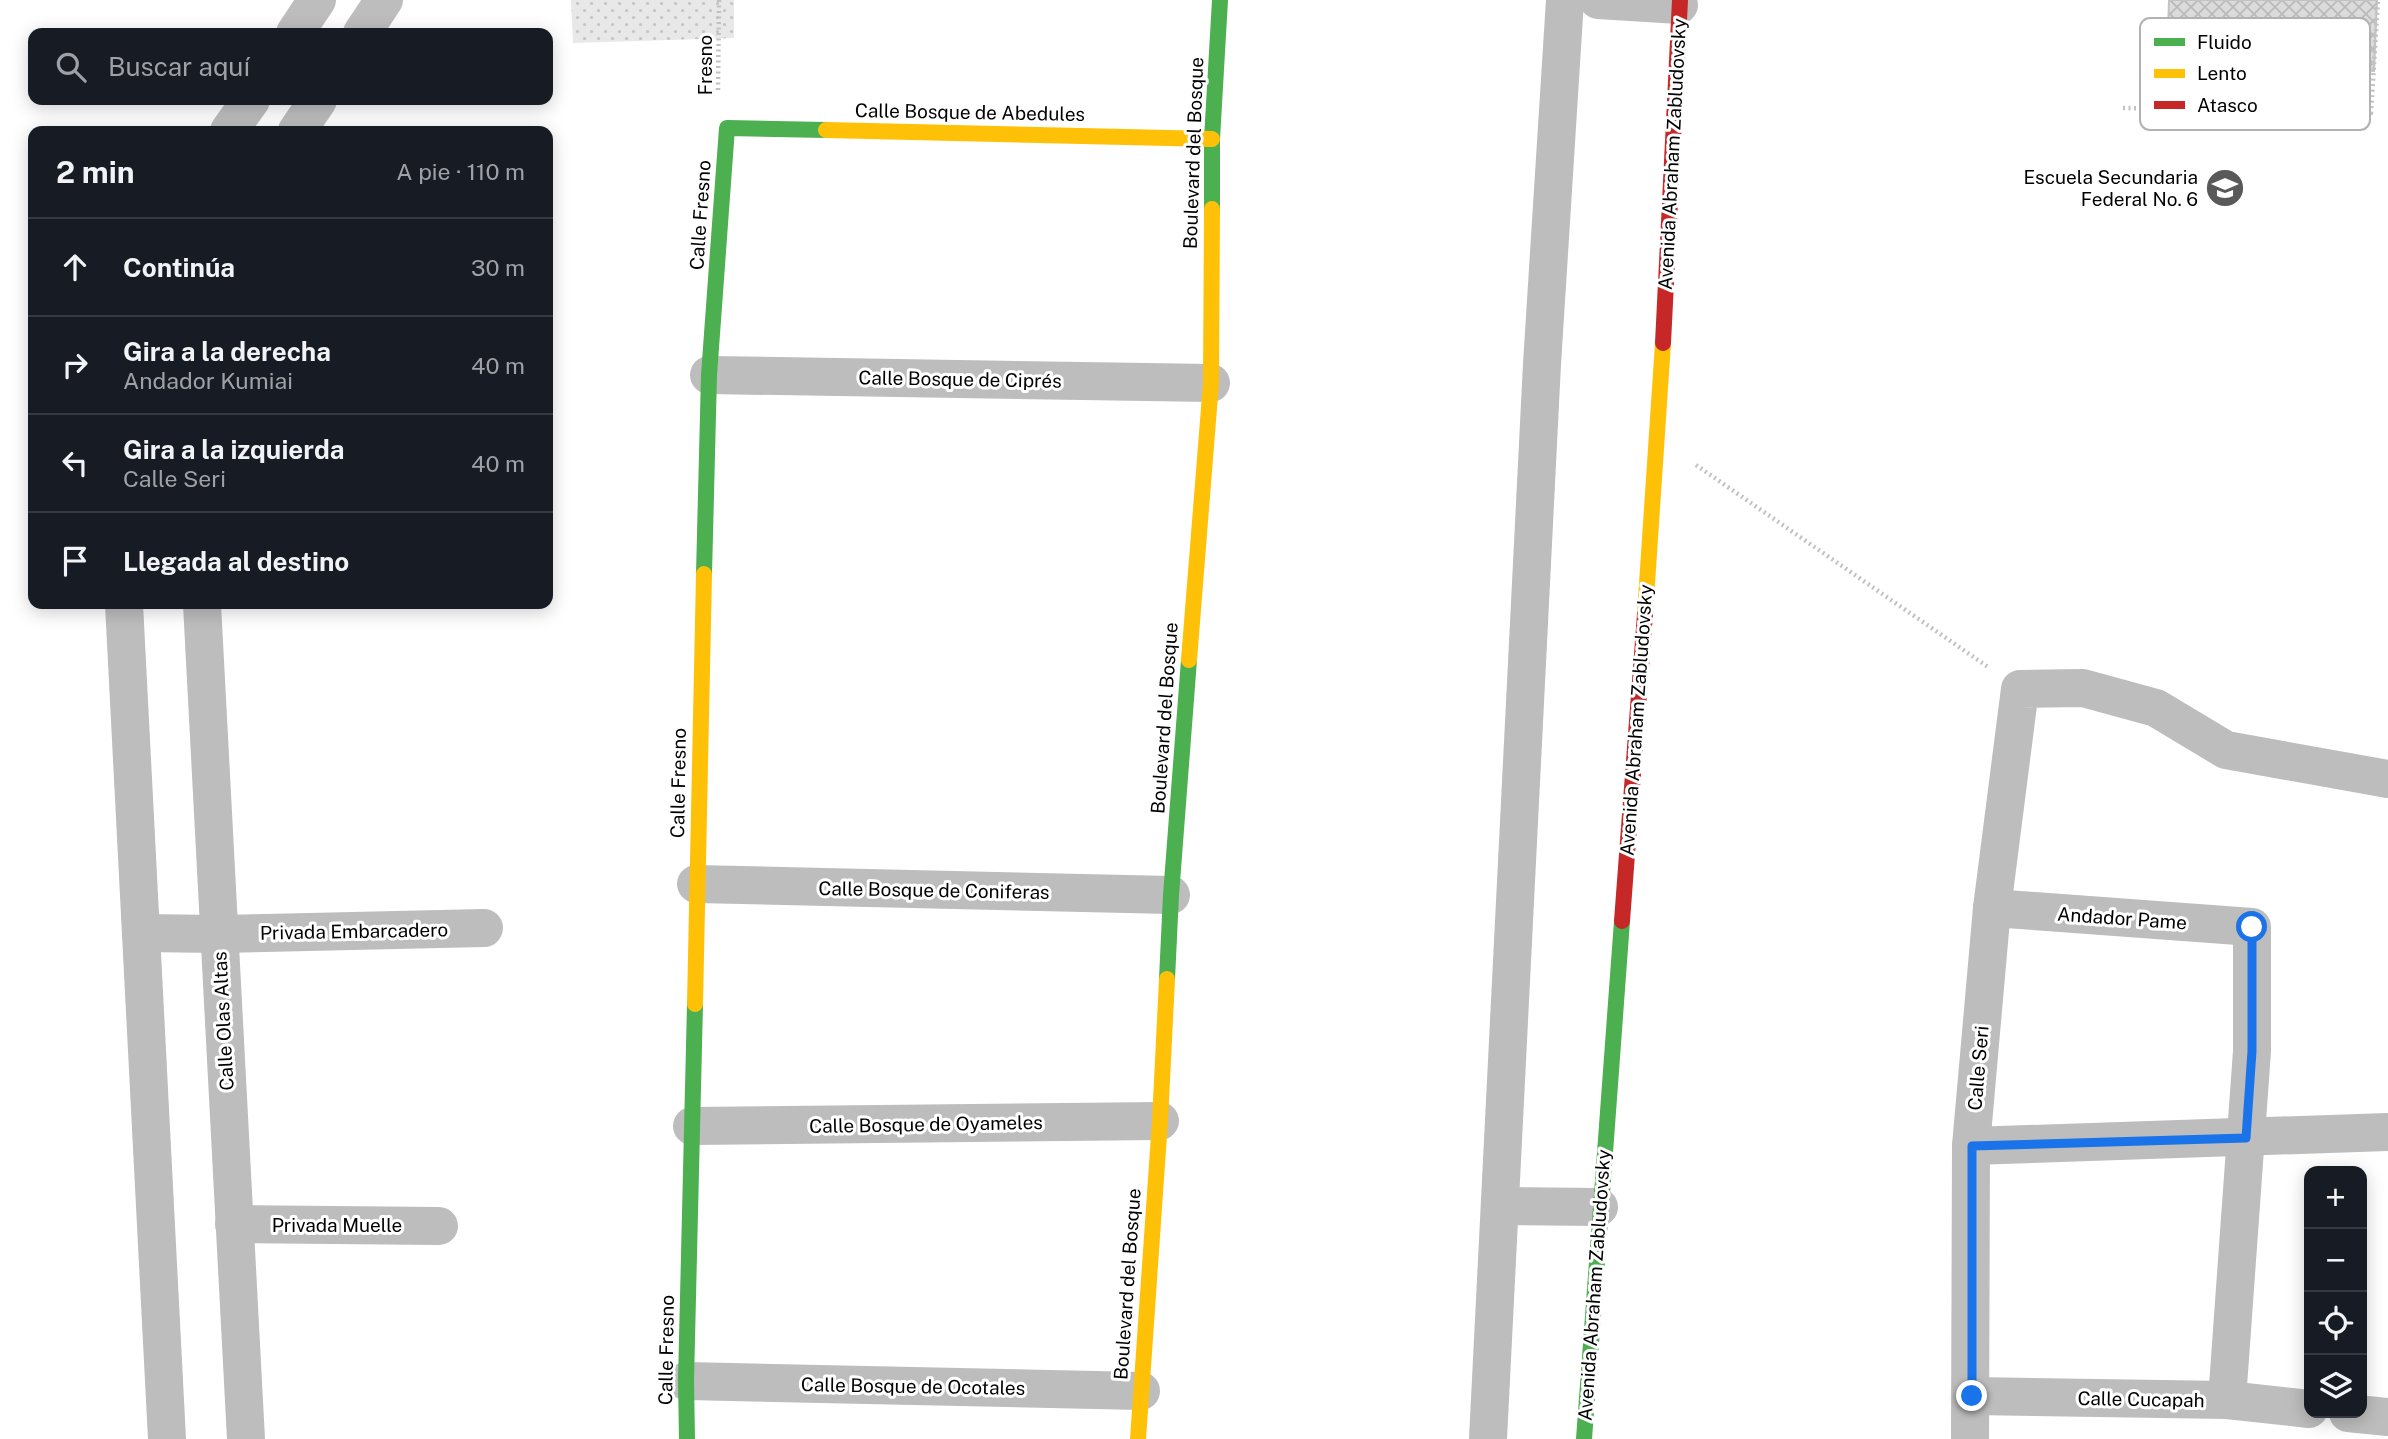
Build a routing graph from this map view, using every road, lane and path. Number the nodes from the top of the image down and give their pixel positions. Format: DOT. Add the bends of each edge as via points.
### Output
graph roads {
  1 [pos="317,0"];
  2 [pos="384,0"];
  3 [pos="719,0"];
  4 [pos="1220,0"];
  5 [pos="1565,0"];
  6 [pos="1598,0"];
  7 [pos="2378,0"];
  8 [pos="1680,3"];
  9 [pos="298,28"];
  10 [pos="365,28"];
  11 [pos="315,105"];
  12 [pos="2123,108"];
  13 [pos="2140,108"];
  14 [pos="2370,113"];
  15 [pos="300,126"];
  16 [pos="727,128"];
  17 [pos="1212,139"];
  18 [pos="709,375"];
  19 [pos="1211,383"];
  20 [pos="1658,439"];
  21 [pos="124,609"];
  22 [pos="202,609"];
  23 [pos="2020,689"];
  24 [pos="2388,779"];
  25 [pos="696,884"];
  26 [pos="1171,895"];
  27 [pos="1992,908"];
  28 [pos="484,928"];
  29 [pos="141,933"];
  30 [pos="219,934"];
  31 [pos="1160,1121"];
  32 [pos="692,1126"];
  33 [pos="2388,1132"];
  34 [pos="2246,1138"];
  35 [pos="1972,1146"];
  36 [pos="1500,1206"];
  37 [pos="1599,1207"];
  38 [pos="234,1224"];
  39 [pos="439,1226"];
  40 [pos="686,1381"];
  41 [pos="1141,1391"];
  42 [pos="1972,1396"];
  43 [pos="2227,1400"];
  44 [pos="2304,1408"];
  45 [pos="2367,1415"];
  46 [pos="2388,1417"];
  47 [pos="167,1439"];
  48 [pos="246,1439"];
  49 [pos="687,1439"];
  50 [pos="1138,1439"];
  51 [pos="1488,1439"];
  52 [pos="1584,1439"];
  53 [pos="1970,1439"];
  1 -- 9 [label="street"];
  2 -- 10 [label="street"];
  3 -- 16 [label="path, Fresno" via="718,101"];
  4 -- 17 [label="street, Boulevard del Bosque"];
  5 -- 36 [label="street"];
  6 -- 8 [label="street"];
  7 -- 14 [label="path"];
  8 -- 20 [label="street, Avenida Abraham Zabludovsky"];
  11 -- 15 [label="street"];
  12 -- 13 [label="path"];
  16 -- 17 [label="street, Calle Bosque de Abedules"];
  16 -- 18 [label="street, Calle Fresno"];
  17 -- 19 [label="street, Boulevard del Bosque"];
  18 -- 19 [label="street, Calle Bosque de Ciprés"];
  18 -- 25 [label="street, Calle Fresno"];
  19 -- 26 [label="street, Boulevard del Bosque"];
  20 -- 23 [label="path"];
  20 -- 37 [label="street, Avenida Abraham Zabludovsky"];
  21 -- 29 [label="street"];
  22 -- 30 [label="street, Calle Olas Altas"];
  23 -- 24 [label="street" via="2083,688 2156,708 2226,750"];
  23 -- 27 [label="street, Calle Seri"];
  25 -- 26 [label="street, Calle Bosque de Coniferas"];
  25 -- 32 [label="street, Calle Fresno"];
  26 -- 31 [label="street, Boulevard del Bosque"];
  27 -- 34 [label="street, Andador Pame" via="2252,927 2252,1051"];
  27 -- 35 [label="street, Calle Seri"];
  28 -- 30 [label="street, Privada Embarcadero"];
  29 -- 30 [label="street, Privada Embarcadero"];
  29 -- 47 [label="street"];
  30 -- 38 [label="street, Calle Olas Altas"];
  31 -- 32 [label="street, Calle Bosque de Oyameles"];
  31 -- 41 [label="street, Boulevard del Bosque"];
  32 -- 40 [label="street, Calle Fresno"];
  33 -- 34 [label="street"];
  34 -- 35 [label="street"];
  34 -- 43 [label="street"];
  35 -- 42 [label="street, Calle Seri"];
  36 -- 37 [label="street"];
  36 -- 51 [label="street"];
  37 -- 52 [label="street, Avenida Abraham Zabludovsky"];
  38 -- 39 [label="street, Privada Muelle"];
  38 -- 48 [label="street, Calle Olas Altas"];
  40 -- 41 [label="street, Calle Bosque de Ocotales"];
  40 -- 49 [label="street, Calle Fresno"];
  41 -- 50 [label="street, Boulevard del Bosque"];
  42 -- 43 [label="street, Calle Cucapah"];
  42 -- 53 [label="street, Calle Seri"];
  43 -- 44 [label="street, Calle Cucapah"];
  45 -- 46 [label="street"];
}
